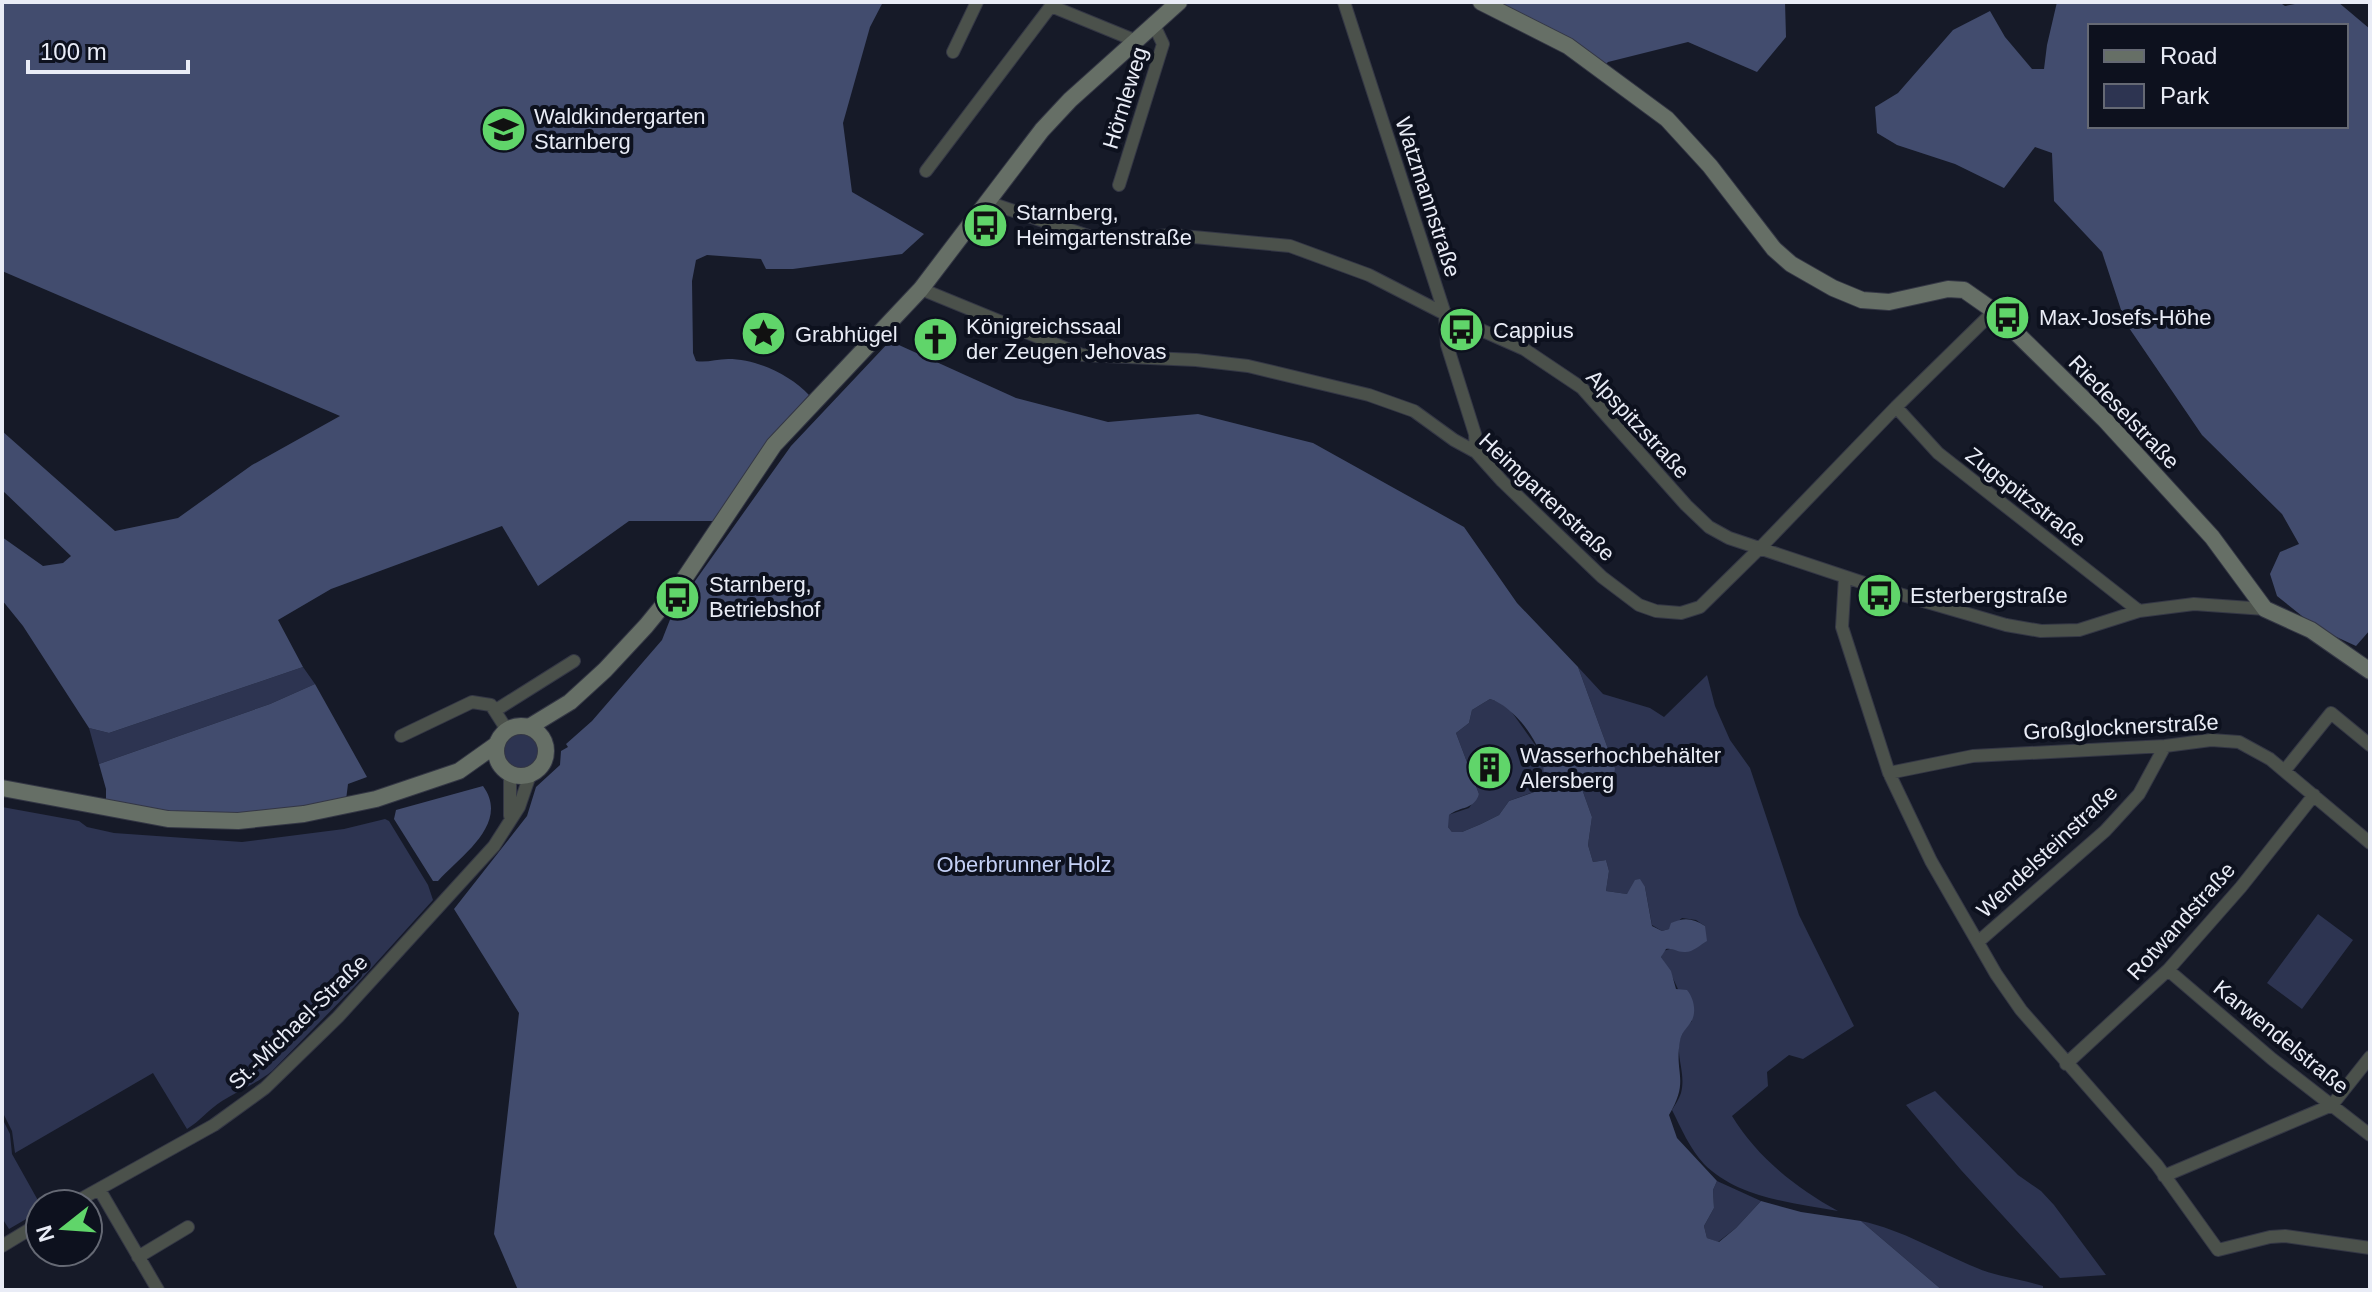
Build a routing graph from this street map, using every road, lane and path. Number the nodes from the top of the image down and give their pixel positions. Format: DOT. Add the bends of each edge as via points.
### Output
graph roads {
  1 [pos="977,2"];
  2 [pos="1179,2"];
  3 [pos="1344,2"];
  4 [pos="1481,2"];
  5 [pos="1047,4"];
  6 [pos="1153,23"];
  7 [pos="1134,40"];
  8 [pos="953,52"];
  9 [pos="926,171"];
  10 [pos="1119,185"];
  11 [pos="987,202"];
  12 [pos="921,289"];
  13 [pos="1994,311"];
  14 [pos="1445,314"];
  15 [pos="1896,407"];
  16 [pos="1476,452"];
  17 [pos="1761,547"];
  18 [pos="1845,577"];
  19 [pos="2265,609"];
  20 [pos="2139,611"];
  21 [pos="574,661"];
  22 [pos="2370,671"];
  23 [pos="570,702"];
  24 [pos="496,710"];
  25 [pos="529,727"];
  26 [pos="401,736"];
  27 [pos="502,737"];
  28 [pos="545,742"];
  29 [pos="2370,745"];
  30 [pos="2165,746"];
  31 [pos="2285,770"];
  32 [pos="459,771"];
  33 [pos="507,772"];
  34 [pos="1889,773"];
  35 [pos="530,775"];
  36 [pos="2,788"];
  37 [pos="2314,795"];
  38 [pos="510,819"];
  39 [pos="2370,843"];
  40 [pos="1978,942"];
  41 [pos="2168,970"];
  42 [pos="2370,1057"];
  43 [pos="2066,1064"];
  44 [pos="2332,1105"];
  45 [pos="2370,1135"];
  46 [pos="2164,1176"];
  47 [pos="101,1188"];
  48 [pos="104,1198"];
  49 [pos="188,1227"];
  50 [pos="24,1233"];
  51 [pos="2,1246"];
  52 [pos="2370,1248"];
  53 [pos="138,1257"];
  54 [pos="158,1290"];
  1 -- 8 [label="street"];
  2 -- 6 [label="street"];
  3 -- 14 [label="street, Watzmannstraße"];
  4 -- 13 [label="street, Riedeselstraße" via="1568,46 1667,119 1791,264 1862,300 1889,302 1961,290"];
  5 -- 7 [label="street"];
  5 -- 9 [label="street"];
  6 -- 7 [label="street"];
  6 -- 10 [label="street, Hörnleweg" via="1163,44"];
  7 -- 11 [label="street" via="1051,120"];
  11 -- 12 [label="street"];
  11 -- 14 [label="street, Alpspitzstraße" via="1100,240 1172,235 1290,246 1369,275"];
  12 -- 16 [label="street, Heimgartenstraße" via="1082,355 1248,366 1369,395 1414,411"];
  12 -- 23 [label="street" via="774,445 682,582"];
  13 -- 15 [label="street, Heimgartenstraße"];
  13 -- 19 [label="street, Riedeselstraße" via="2116,431 2212,537"];
  14 -- 16 [label="street, Watzmannstraße" via="1447,345"];
  14 -- 17 [label="street, Alpspitzstraße" via="1524,349 1582,388 1709,527"];
  15 -- 17 [label="street, Heimgartenstraße"];
  15 -- 20 [label="street, Zugspitzstraße" via="1938,453"];
  16 -- 17 [label="street, Heimgartenstraße" via="1602,577 1656,611 1681,613 1700,607"];
  17 -- 18 [label="street, Alpspitzstraße"];
  18 -- 20 [label="street, Alpspitzstraße" via="2041,631 2079,630"];
  18 -- 34 [label="street" via="1842,627"];
  19 -- 20 [label="street, Alpspitzstraße" via="2199,604"];
  19 -- 22 [label="street, Riedeselstraße" via="2311,630"];
  21 -- 24 [label="street"];
  23 -- 25 [label="street"];
  23 -- 28 [label="street"];
  24 -- 26 [label="street" via="472,702"];
  24 -- 27 [label="street"];
  25 -- 27 [label="street" via="521,725"];
  25 -- 28 [label="street"];
  27 -- 32 [label="street"];
  27 -- 33 [label="street" via="497,758"];
  28 -- 35 [label="street" via="544,761"];
  29 -- 31 [label="street" via="2331,713"];
  30 -- 31 [label="street, Großglocknerstraße" via="2239,742"];
  30 -- 34 [label="street, Großglocknerstraße" via="1973,756"];
  30 -- 40 [label="street, Wendelsteinstraße" via="2139,794 2105,831"];
  31 -- 37 [label="street, Großglocknerstraße"];
  32 -- 33 [label="street"];
  32 -- 36 [label="street" via="376,799 238,821 168,819"];
  33 -- 35 [label="street"];
  33 -- 38 [label="street"];
  34 -- 40 [label="street"];
  35 -- 38 [label="street, St.-Michael-Straße"];
  37 -- 39 [label="street, Großglocknerstraße"];
  37 -- 41 [label="street, Rotwandstraße"];
  38 -- 47 [label="street, St.-Michael-Straße" via="494,846 338,1017 265,1088 214,1125"];
  40 -- 43 [label="street" via="2008,992"];
  41 -- 43 [label="street, Rotwandstraße"];
  41 -- 44 [label="street, Karwendelstraße"];
  42 -- 44 [label="street"];
  43 -- 46 [label="street"];
  44 -- 45 [label="street, Karwendelstraße"];
  44 -- 46 [label="street"];
  46 -- 52 [label="street" via="2218,1250 2285,1236"];
  48 -- 53 [label="street"];
  49 -- 53 [label="street"];
  50 -- 51 [label="street"];
  53 -- 54 [label="street"];
}
